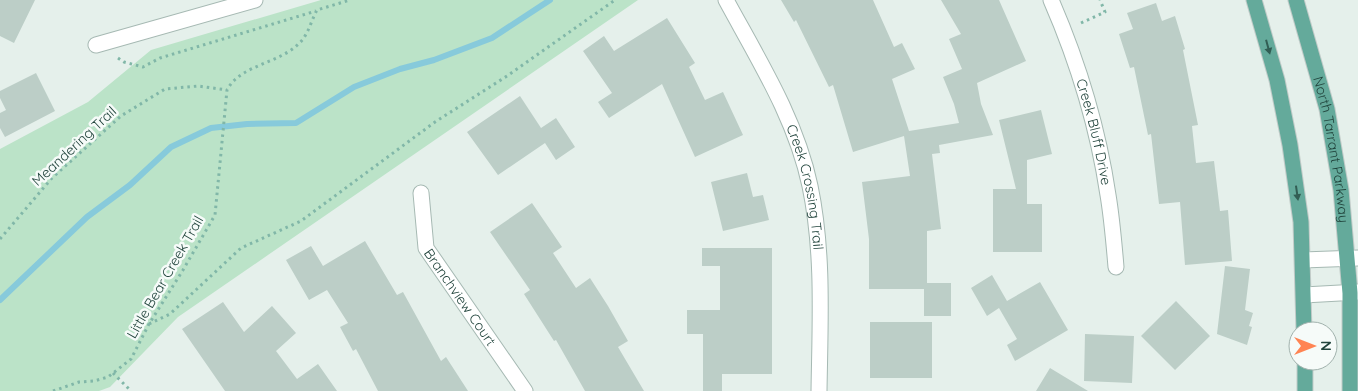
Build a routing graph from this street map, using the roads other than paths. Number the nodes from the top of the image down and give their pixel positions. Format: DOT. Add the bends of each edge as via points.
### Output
graph roads {
  1 [pos="255,0"];
  2 [pos="726,0"];
  3 [pos="1051,0"];
  4 [pos="1254,0"];
  5 [pos="1296,0"];
  6 [pos="96,45"];
  7 [pos="422,192"];
  8 [pos="1353,258"];
  9 [pos="1303,260"];
  10 [pos="1116,267"];
  11 [pos="1354,293"];
  12 [pos="1304,295"];
  13 [pos="1304,321"];
  14 [pos="1304,371"];
  15 [pos="525,391"];
  16 [pos="819,391"];
  17 [pos="1305,391"];
  18 [pos="1350,391"];
  1 -- 6 [label="street"];
  2 -- 16 [label="street, Creek Crossing Trail" via="783,108 810,186 820,291"];
  3 -- 10 [label="street, Creek Bluff Drive" via="1080,77 1095,135 1108,194"];
  4 -- 9 [label="main road, one-way" via="1278,80 1301,222"];
  5 -- 8 [label="main road, North Tarrant Parkway" via="1327,109"];
  7 -- 15 [label="street, Branchview Court" via="426,248"];
  8 -- 9 [label="street"];
  8 -- 11 [label="main road, North Tarrant Parkway"];
  9 -- 12 [label="main road"];
  11 -- 12 [label="street"];
  11 -- 18 [label="main road, North Tarrant Parkway"];
  12 -- 13 [label="main road"];
  14 -- 17 [label="main road"];
}
